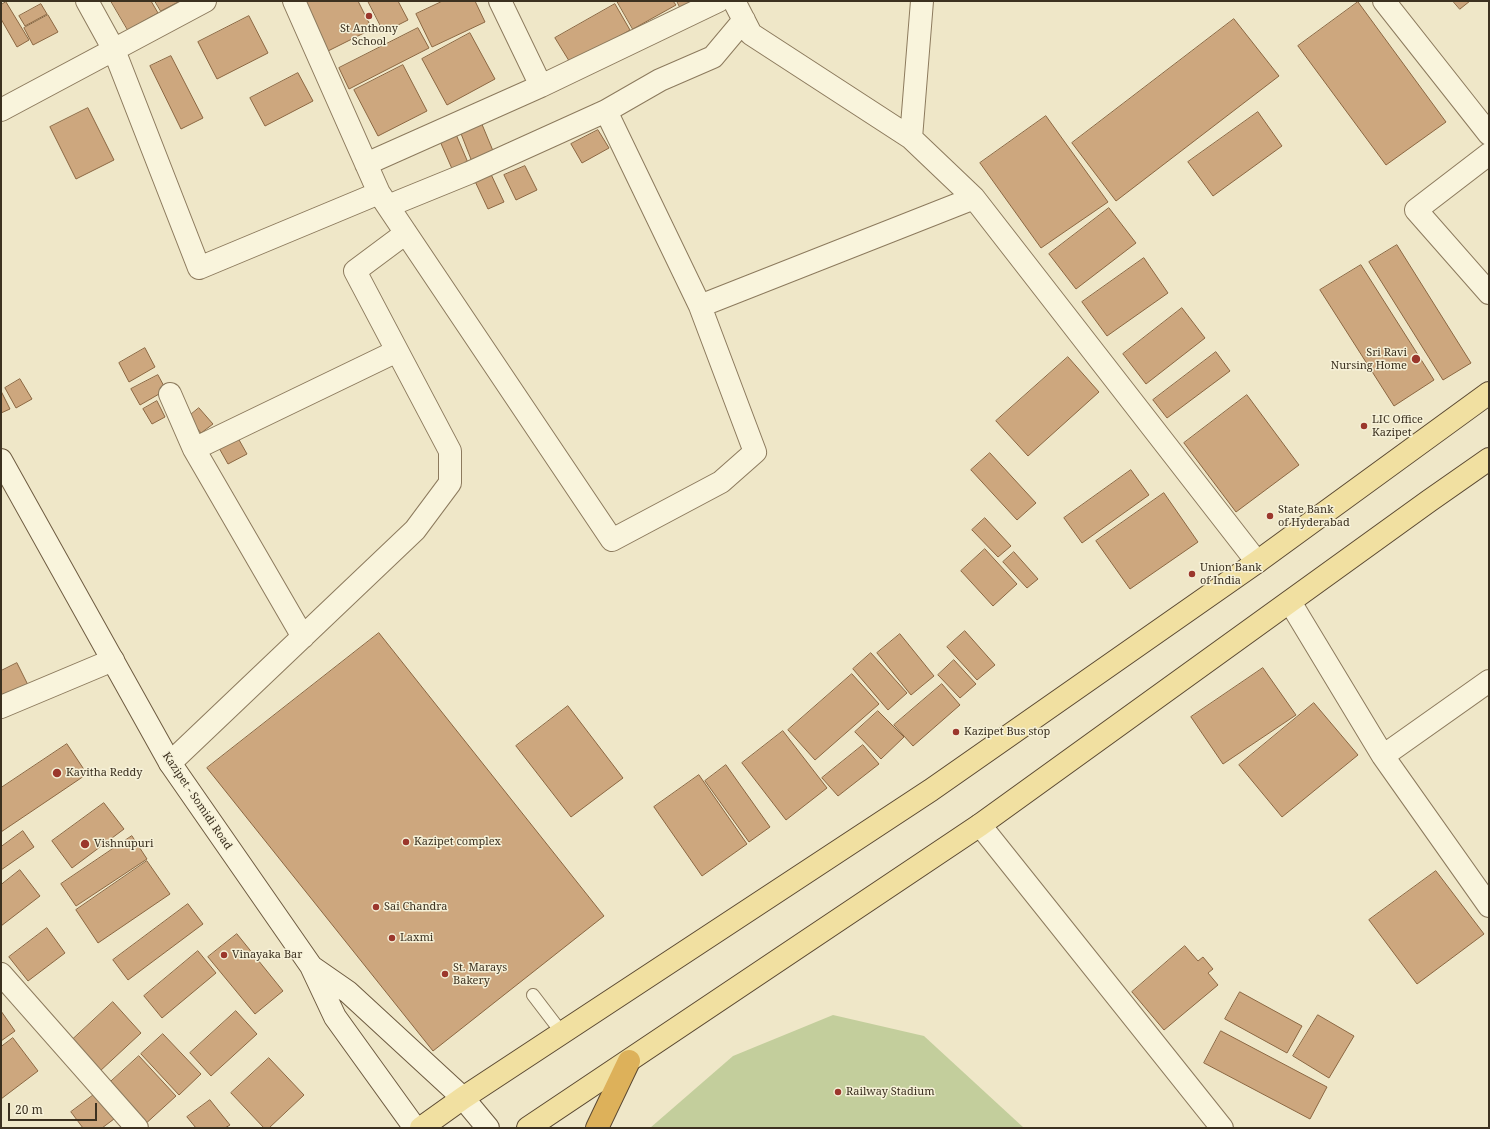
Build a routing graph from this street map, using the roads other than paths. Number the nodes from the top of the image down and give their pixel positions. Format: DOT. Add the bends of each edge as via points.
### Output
graph roads {
  1 [pos="87,1"];
  2 [pos="204,1"];
  3 [pos="294,1"];
  4 [pos="500,1"];
  5 [pos="718,1"];
  6 [pos="734,1"];
  7 [pos="922,1"];
  8 [pos="1384,1"];
  9 [pos="744,20"];
  10 [pos="114,50"];
  11 [pos="541,86"];
  12 [pos="1,110"];
  13 [pos="606,111"];
  14 [pos="1489,134"];
  15 [pos="911,138"];
  16 [pos="1489,154"];
  17 [pos="366,164"];
  18 [pos="974,198"];
  19 [pos="383,200"];
  20 [pos="406,233"];
  21 [pos="1489,293"];
  22 [pos="700,306"];
  23 [pos="397,351"];
  24 [pos="1489,393"];
  25 [pos="170,394"];
  26 [pos="194,449"];
  27 [pos="1489,459"];
  28 [pos="1,460"];
  29 [pos="1257,562"];
  30 [pos="1290,602"];
  31 [pos="303,637"];
  32 [pos="113,660"];
  33 [pos="1489,681"];
  34 [pos="1,707"];
  35 [pos="1383,756"];
  36 [pos="170,763"];
  37 [pos="980,824"];
  38 [pos="1489,906"];
  39 [pos="311,966"];
  40 [pos="1,974"];
  41 [pos="533,995"];
  42 [pos="562,1034"];
  43 [pos="629,1061"];
  44 [pos="464,1098"];
  45 [pos="137,1128"];
  46 [pos="415,1128"];
  47 [pos="420,1128"];
  48 [pos="488,1128"];
  49 [pos="528,1128"];
  50 [pos="597,1128"];
  51 [pos="1222,1128"];
  1 -- 10 [label="street"];
  2 -- 10 [label="street"];
  3 -- 17 [label="street"];
  4 -- 11 [label="street"];
  5 -- 11 [label="street"];
  6 -- 9 [label="street"];
  7 -- 15 [label="street"];
  8 -- 14 [label="street"];
  9 -- 13 [label="street" via="712,57 660,80"];
  9 -- 15 [label="street" via="751,34"];
  10 -- 12 [label="street"];
  10 -- 19 [label="street" via="199,268"];
  11 -- 17 [label="street"];
  13 -- 19 [label="street" via="469,173"];
  13 -- 22 [label="street"];
  15 -- 18 [label="street"];
  16 -- 21 [label="street" via="1416,210"];
  17 -- 19 [label="street"];
  18 -- 22 [label="street"];
  18 -- 29 [label="street"];
  19 -- 20 [label="street"];
  20 -- 22 [label="street" via="612,540 720,482 755,452"];
  20 -- 23 [label="street" via="355,271"];
  23 -- 26 [label="street"];
  23 -- 31 [label="street" via="450,451 450,483 415,530"];
  24 -- 29 [label="main road"];
  25 -- 26 [label="street"];
  26 -- 31 [label="street"];
  27 -- 30 [label="main road"];
  28 -- 32 [label="street, Kazipet - Somidi Road"];
  29 -- 42 [label="main road" via="931,790"];
  30 -- 35 [label="street"];
  30 -- 37 [label="main road"];
  31 -- 36 [label="street"];
  32 -- 34 [label="street"];
  32 -- 36 [label="street, Kazipet - Somidi Road"];
  33 -- 35 [label="street"];
  35 -- 38 [label="street"];
  36 -- 39 [label="street, Kazipet - Somidi Road"];
  37 -- 43 [label="main road"];
  37 -- 51 [label="street"];
  39 -- 44 [label="street" via="348,992"];
  39 -- 46 [label="street, Kazipet - Somidi Road" via="335,1017"];
  40 -- 45 [label="street"];
  41 -- 42 [label="lane"];
  42 -- 44 [label="main road"];
  43 -- 49 [label="main road"];
  43 -- 50 [label="highway"];
  44 -- 47 [label="main road"];
  44 -- 48 [label="street"];
}
